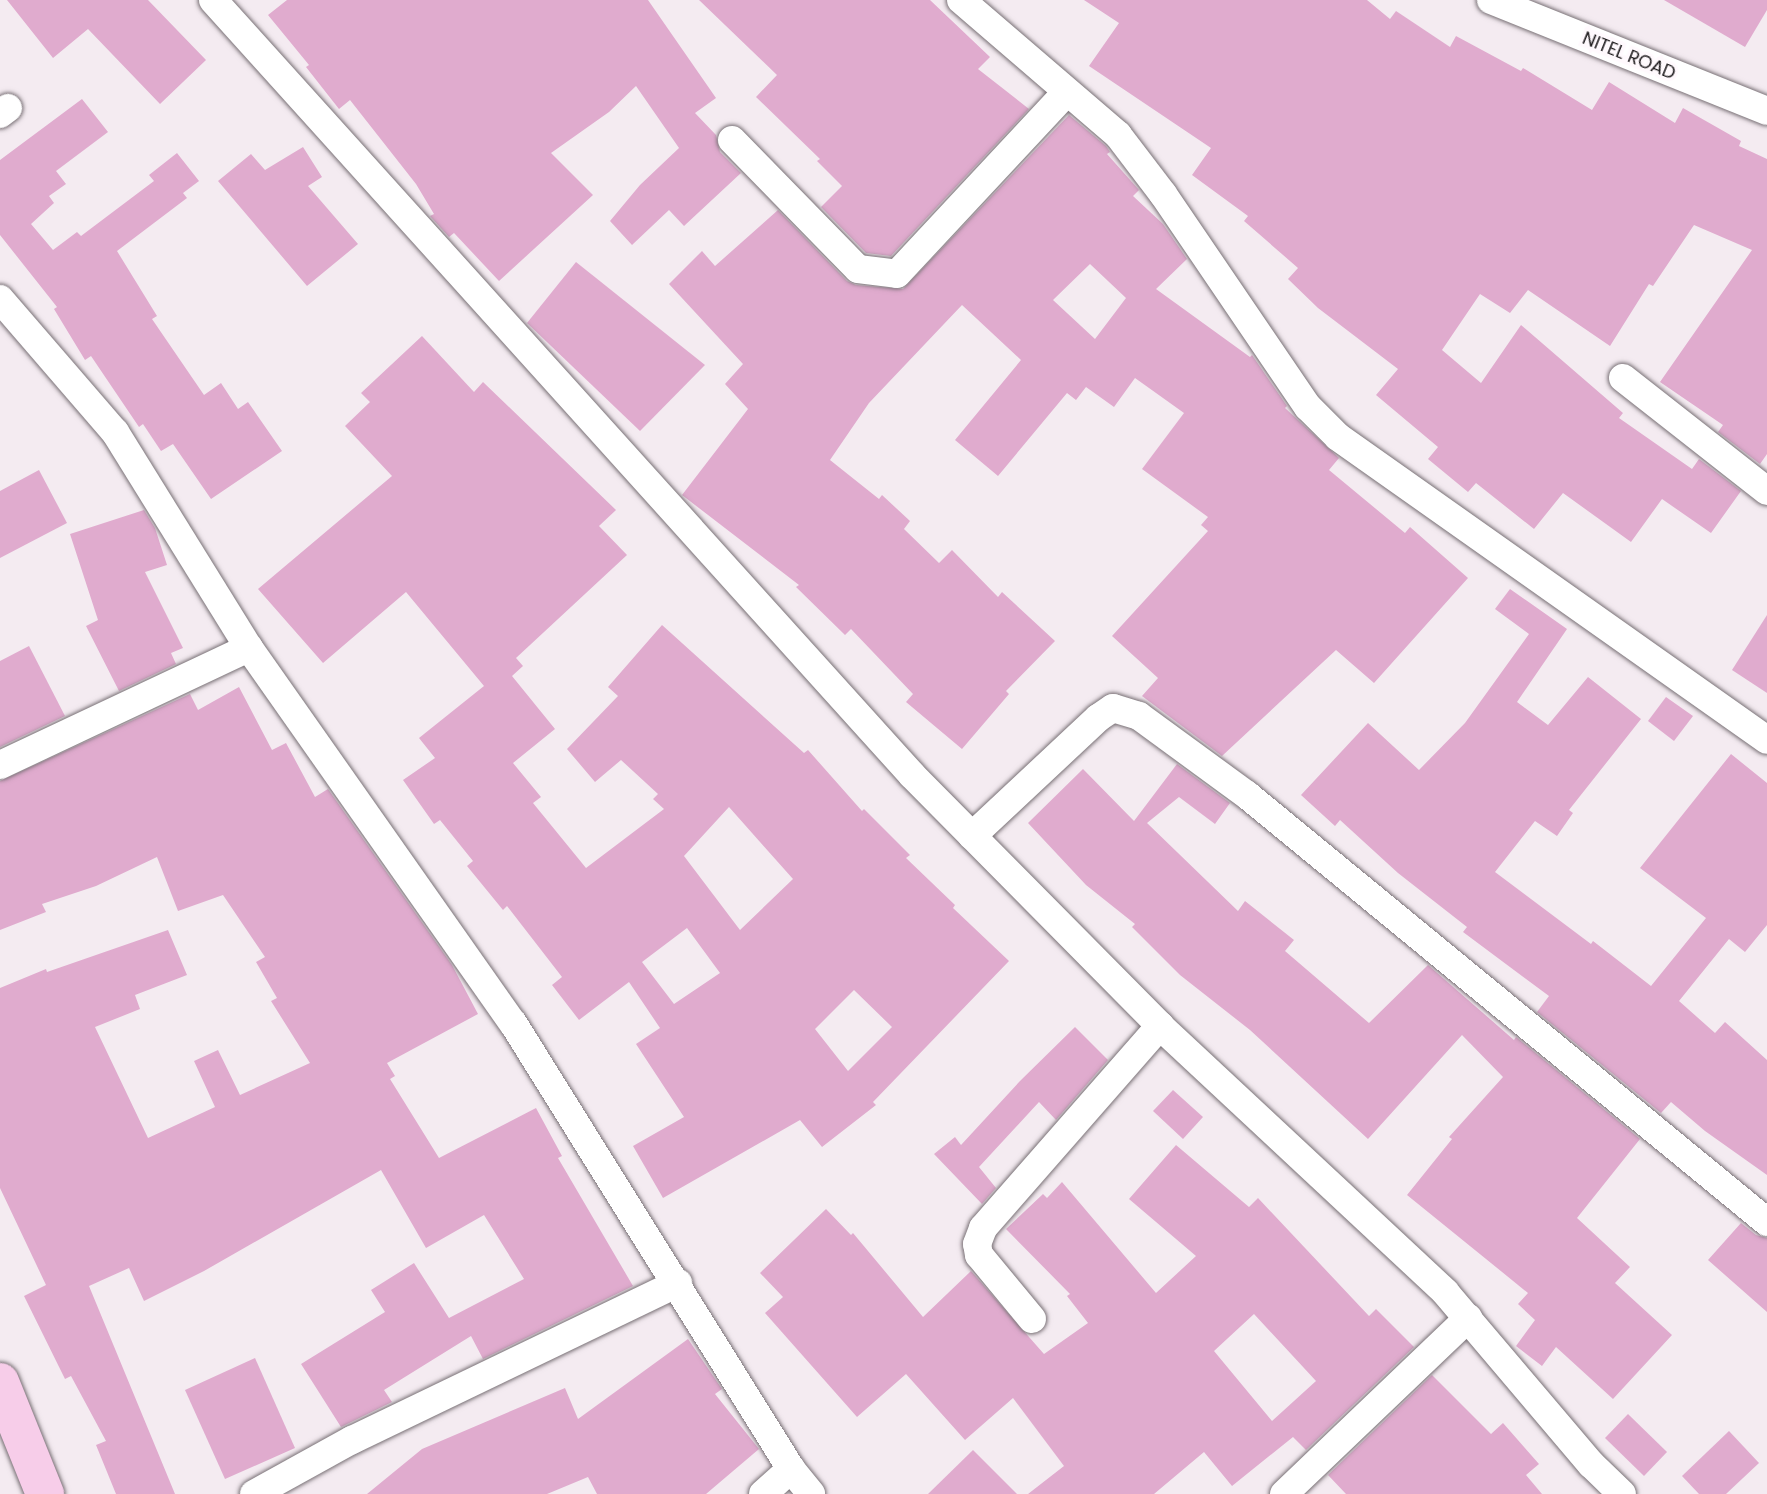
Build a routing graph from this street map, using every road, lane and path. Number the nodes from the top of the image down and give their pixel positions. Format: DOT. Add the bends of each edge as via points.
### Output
graph roads {
  1 [pos="213,0"];
  2 [pos="961,0"];
  3 [pos="1491,0"];
  4 [pos="1066,93"];
  5 [pos="1767,111"];
  6 [pos="732,140"];
  7 [pos="0,299"];
  8 [pos="1623,379"];
  9 [pos="1767,491"];
  10 [pos="249,648"];
  11 [pos="1767,740"];
  12 [pos="0,765"];
  13 [pos="972,836"];
  14 [pos="1160,1026"];
  15 [pos="1767,1222"];
  16 [pos="678,1283"];
  17 [pos="1468,1318"];
  18 [pos="1032,1319"];
  19 [pos="0,1382"];
  20 [pos="791,1469"];
  21 [pos="45,1494"];
  22 [pos="254,1494"];
  23 [pos="763,1494"];
  24 [pos="811,1494"];
  25 [pos="1284,1494"];
  26 [pos="1622,1494"];
  1 -- 13 [label="street" via="902,765"];
  2 -- 4 [label="street"];
  3 -- 5 [label="street, NITEL ROAD"];
  4 -- 6 [label="street" via="897,274 858,269"];
  4 -- 11 [label="street" via="1118,135 1308,407 1338,437"];
  7 -- 10 [label="street" via="115,432"];
  8 -- 9 [label="street"];
  10 -- 12 [label="street"];
  10 -- 16 [label="street" via="513,1023"];
  13 -- 14 [label="street"];
  13 -- 15 [label="street" via="1098,718 1113,708 1139,716 1247,795"];
  14 -- 17 [label="street"];
  14 -- 18 [label="street" via="983,1228 977,1244 979,1255"];
  16 -- 20 [label="street"];
  16 -- 22 [label="street" via="352,1440"];
  17 -- 25 [label="street"];
  17 -- 26 [label="street" via="1591,1464"];
  19 -- 21 [label="main road"];
  20 -- 23 [label="street"];
  20 -- 24 [label="street"];
}
